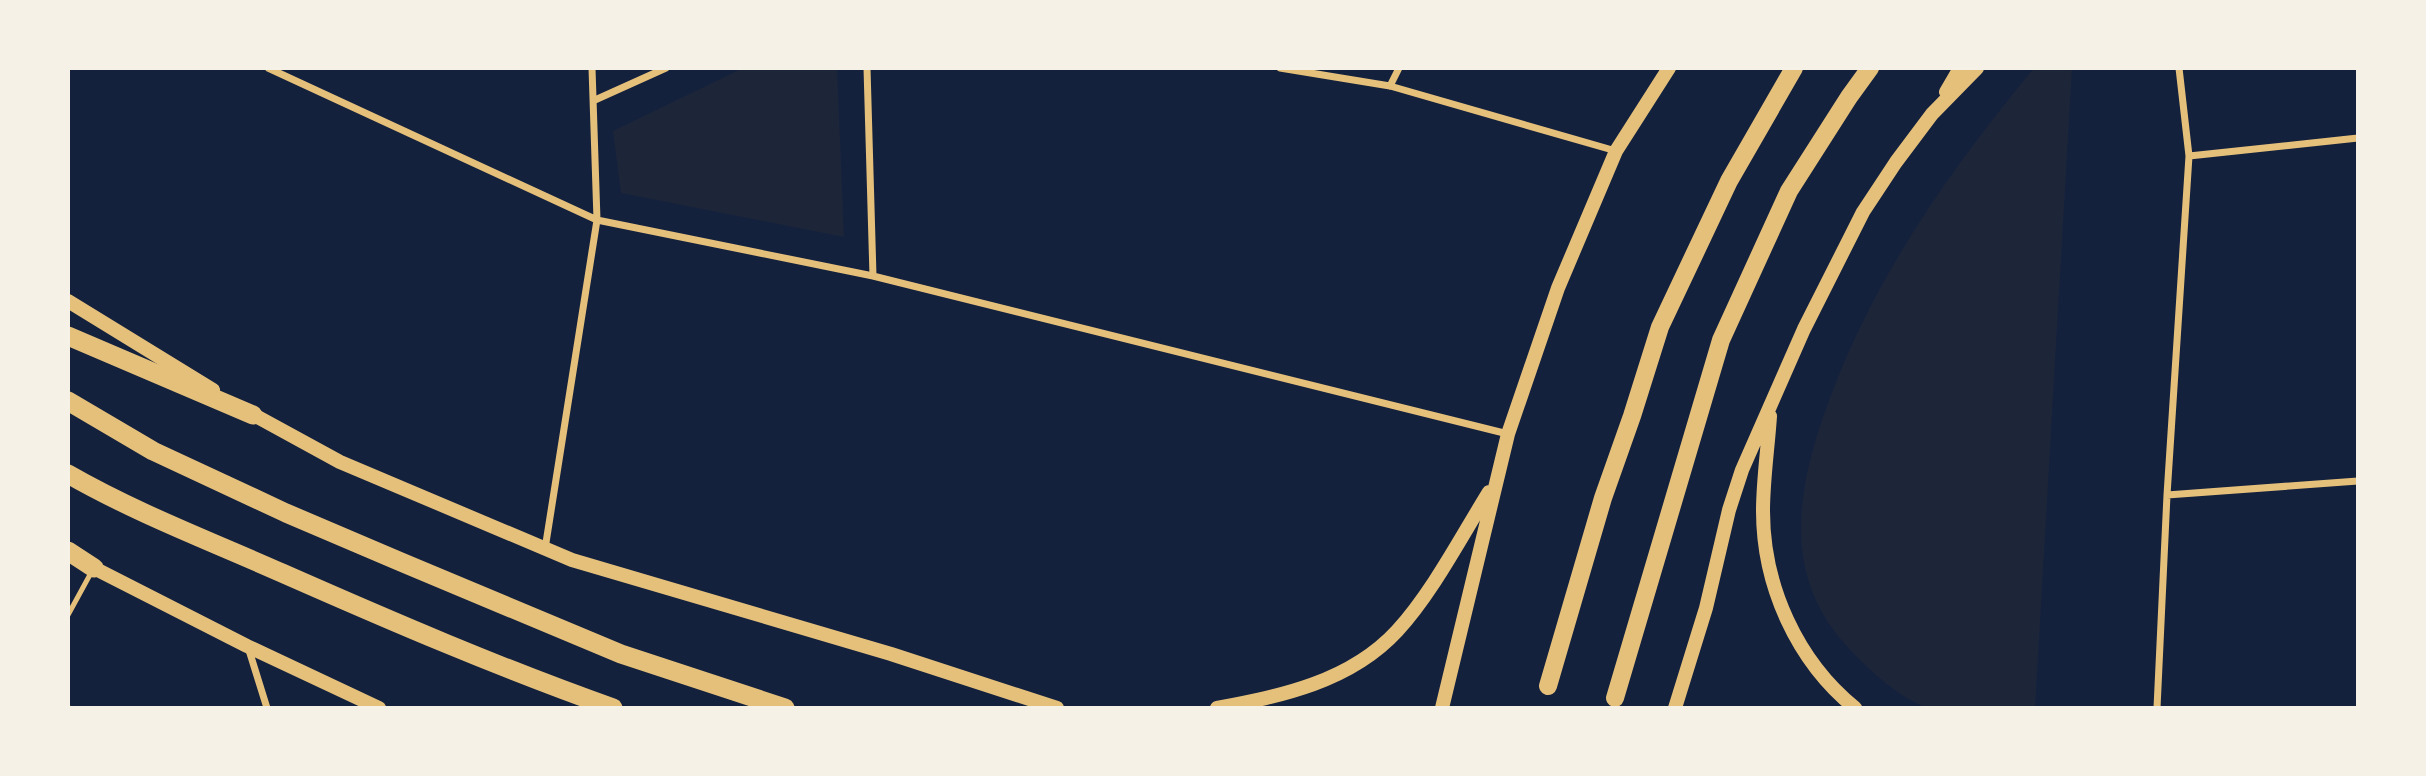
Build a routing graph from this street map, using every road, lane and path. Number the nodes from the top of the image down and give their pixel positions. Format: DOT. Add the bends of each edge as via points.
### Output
graph roads {
  1 [pos="268,68"];
  2 [pos="592,68"];
  3 [pos="666,68"];
  4 [pos="867,68"];
  5 [pos="1280,68"];
  6 [pos="1399,68"];
  7 [pos="1669,68"];
  8 [pos="1794,68"];
  9 [pos="1870,68"];
  10 [pos="1960,68"];
  11 [pos="1977,68"];
  12 [pos="2179,68"];
  13 [pos="1390,86"];
  14 [pos="595,100"];
  15 [pos="1932,114"];
  16 [pos="2358,138"];
  17 [pos="1616,151"];
  18 [pos="2189,156"];
  19 [pos="597,220"];
  20 [pos="873,276"];
  21 [pos="68,301"];
  22 [pos="68,336"];
  23 [pos="68,401"];
  24 [pos="1771,404"];
  25 [pos="253,415"];
  26 [pos="1508,434"];
  27 [pos="68,474"];
  28 [pos="2358,481"];
  29 [pos="1495,482"];
  30 [pos="2167,495"];
  31 [pos="545,549"];
  32 [pos="68,552"];
  33 [pos="94,568"];
  34 [pos="68,615"];
  35 [pos="247,646"];
  36 [pos="1548,686"];
  37 [pos="1615,698"];
  38 [pos="267,708"];
  39 [pos="379,708"];
  40 [pos="613,708"];
  41 [pos="785,708"];
  42 [pos="1057,708"];
  43 [pos="1217,708"];
  44 [pos="1442,708"];
  45 [pos="1675,708"];
  46 [pos="1855,708"];
  47 [pos="2157,708"];
  1 -- 19 [label="street"];
  2 -- 14 [label="street"];
  3 -- 14 [label="street"];
  4 -- 20 [label="street"];
  5 -- 13 [label="street"];
  6 -- 13 [label="street"];
  7 -- 17 [label="main road"];
  8 -- 36 [label="main road" via="1729,181 1660,327"];
  9 -- 37 [label="main road" via="1789,191 1721,340"];
  10 -- 15 [label="main road"];
  11 -- 15 [label="main road"];
  12 -- 18 [label="street"];
  13 -- 17 [label="street"];
  14 -- 19 [label="street"];
  15 -- 24 [label="main road" via="1863,212"];
  16 -- 18 [label="street"];
  17 -- 26 [label="main road" via="1558,288"];
  18 -- 30 [label="street"];
  19 -- 20 [label="street"];
  19 -- 31 [label="street"];
  20 -- 26 [label="street"];
  21 -- 25 [label="main road"];
  22 -- 25 [label="highway"];
  23 -- 41 [label="highway" via="153,451 286,513 621,654"];
  24 -- 45 [label="main road" via="1729,510 1706,608"];
  24 -- 46 [label="main road" via="1763,512 1771,575 1799,644 1814,667"];
  25 -- 31 [label="main road" via="340,462"];
  26 -- 29 [label="main road"];
  27 -- 40 [label="highway" via="111,499 478,657"];
  28 -- 30 [label="street"];
  29 -- 43 [label="main road" via="1420,601 1396,632 1368,656 1298,690"];
  29 -- 44 [label="main road"];
  30 -- 47 [label="street"];
  31 -- 42 [label="main road"];
  32 -- 33 [label="highway"];
  33 -- 34 [label="lane"];
  33 -- 35 [label="main road"];
  35 -- 38 [label="street"];
  35 -- 39 [label="main road"];
}
